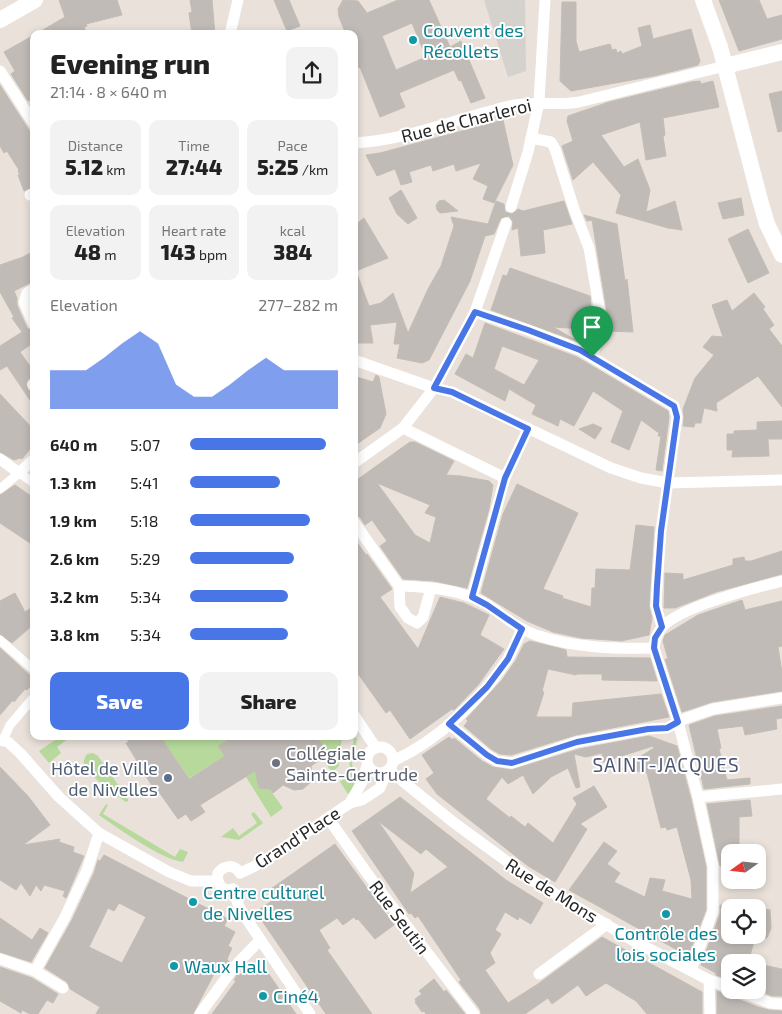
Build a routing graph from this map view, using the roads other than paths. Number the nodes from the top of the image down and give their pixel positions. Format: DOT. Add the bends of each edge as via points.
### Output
graph roads {
  1 [pos="35,0"];
  2 [pos="238,0"];
  3 [pos="545,0"];
  4 [pos="703,0"];
  5 [pos="0,20"];
  6 [pos="231,30"];
  7 [pos="782,52"];
  8 [pos="725,66"];
  9 [pos="0,71"];
  10 [pos="540,102"];
  11 [pos="30,118"];
  12 [pos="531,138"];
  13 [pos="358,142"];
  14 [pos="511,207"];
  15 [pos="506,223"];
  16 [pos="782,256"];
  17 [pos="30,292"];
  18 [pos="475,312"];
  19 [pos="30,315"];
  20 [pos="592,357"];
  21 [pos="358,361"];
  22 [pos="434,388"];
  23 [pos="403,428"];
  24 [pos="528,429"];
  25 [pos="0,459"];
  26 [pos="358,460"];
  27 [pos="30,463"];
  28 [pos="19,473"];
  29 [pos="505,478"];
  30 [pos="30,480"];
  31 [pos="782,480"];
  32 [pos="668,482"];
  33 [pos="0,489"];
  34 [pos="358,528"];
  35 [pos="782,581"];
  36 [pos="399,586"];
  37 [pos="431,588"];
  38 [pos="472,597"];
  39 [pos="662,627"];
  40 [pos="522,629"];
  41 [pos="0,640"];
  42 [pos="654,648"];
  43 [pos="30,666"];
  44 [pos="782,698"];
  45 [pos="30,702"];
  46 [pos="358,722"];
  47 [pos="678,722"];
  48 [pos="449,724"];
  49 [pos="2,740"];
  50 [pos="376,748"];
  51 [pos="367,765"];
  52 [pos="389,768"];
  53 [pos="782,789"];
  54 [pos="698,797"];
  55 [pos="350,803"];
  56 [pos="328,818"];
  57 [pos="99,833"];
  58 [pos="240,873"];
  59 [pos="218,881"];
  60 [pos="233,889"];
  61 [pos="607,924"];
  62 [pos="260,940"];
  63 [pos="0,959"];
  64 [pos="691,970"];
  65 [pos="35,971"];
  66 [pos="539,974"];
  67 [pos="710,980"];
  68 [pos="721,984"];
  69 [pos="63,988"];
  70 [pos="760,999"];
  71 [pos="782,1004"];
  72 [pos="200,1014"];
  73 [pos="310,1014"];
  74 [pos="474,1014"];
  75 [pos="710,1014"];
  1 -- 5 [label="main road"];
  2 -- 6 [label="street"];
  3 -- 10 [label="street"];
  4 -- 8 [label="main road"];
  7 -- 8 [label="main road"];
  8 -- 10 [label="street, Rue de Charleroi" via="579,102 562,105"];
  8 -- 16 [label="main road" via="767,224"];
  9 -- 11 [label="street"];
  10 -- 12 [label="street"];
  10 -- 13 [label="street, Rue de Charleroi" via="515,105 400,136"];
  12 -- 14 [label="street"];
  12 -- 20 [label="street" via="551,142 555,149 589,248 601,319"];
  15 -- 18 [label="street"];
  17 -- 19 [label="street" via="24,302"];
  18 -- 20 [label="street"];
  18 -- 22 [label="street"];
  20 -- 32 [label="street" via="674,406 677,417"];
  21 -- 22 [label="street"];
  22 -- 23 [label="street"];
  22 -- 24 [label="street" via="452,392"];
  23 -- 26 [label="street"];
  23 -- 29 [label="street"];
  24 -- 29 [label="street"];
  24 -- 32 [label="street" via="611,468"];
  25 -- 28 [label="street"];
  27 -- 28 [label="street"];
  28 -- 30 [label="street"];
  28 -- 33 [label="street"];
  29 -- 38 [label="street"];
  31 -- 32 [label="street"];
  32 -- 39 [label="street" via="656,606"];
  34 -- 36 [label="street"];
  35 -- 39 [label="street" via="703,606 675,617"];
  36 -- 37 [label="street"];
  36 -- 37 [label="street" via="400,607 408,618 417,623 423,617"];
  37 -- 38 [label="street"];
  38 -- 40 [label="street"];
  39 -- 42 [label="street" via="655,638"];
  40 -- 42 [label="street" via="536,636 571,644 608,649"];
  40 -- 48 [label="street" via="508,659 487,687"];
  41 -- 43 [label="street"];
  42 -- 47 [label="street"];
  44 -- 47 [label="street" via="720,707"];
  45 -- 49 [label="street"];
  46 -- 50 [label="street"];
  47 -- 48 [label="street" via="667,728 577,742 512,763 497,761 487,755"];
  47 -- 54 [label="street"];
  48 -- 52 [label="street"];
  49 -- 57 [label="street" via="20,753 59,797"];
  50 -- 51 [label="street" via="367,756"];
  50 -- 52 [label="street" via="386,748 390,752"];
  51 -- 52 [label="street" via="372,772 381,774"];
  51 -- 55 [label="street, Grand'Place"];
  52 -- 55 [label="street, Grand'Place" via="380,788 362,800"];
  52 -- 61 [label="street, Rue de Mons" via="452,822 535,882"];
  53 -- 54 [label="street"];
  54 -- 64 [label="street" via="713,866 713,911"];
  55 -- 56 [label="street, Grand'Place"];
  56 -- 58 [label="street, Grand'Place"];
  56 -- 74 [label="street, Rue Seutin"];
  57 -- 59 [label="street" via="191,881"];
  57 -- 65 [label="street" via="87,870"];
  58 -- 59 [label="street, Grand'Place" via="234,867 225,867 218,873"];
  58 -- 60 [label="street" via="241,881"];
  59 -- 60 [label="street" via="222,888"];
  60 -- 62 [label="street" via="239,907"];
  61 -- 64 [label="street, Rue de Mons"];
  61 -- 66 [label="street"];
  62 -- 72 [label="street" via="234,967"];
  62 -- 73 [label="street"];
  63 -- 65 [label="street"];
  64 -- 67 [label="street, Rue de Mons"];
  65 -- 69 [label="street"];
  67 -- 68 [label="street, Rue de Mons"];
  67 -- 75 [label="street"];
  70 -- 71 [label="street"];
}
